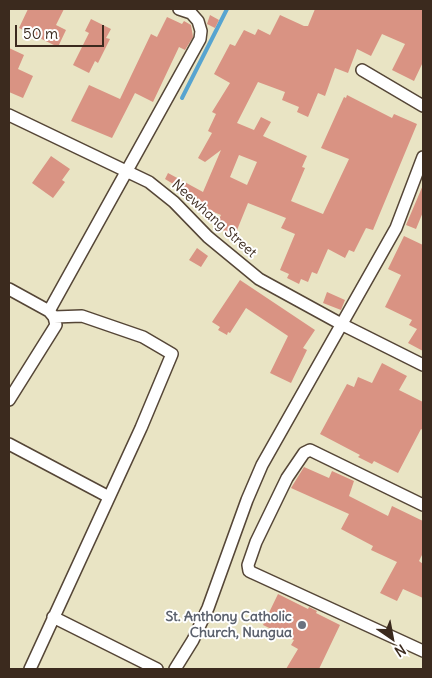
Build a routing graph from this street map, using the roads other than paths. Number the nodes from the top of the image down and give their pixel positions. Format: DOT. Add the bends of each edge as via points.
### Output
graph roads {
  1 [pos="179,9"];
  2 [pos="362,70"];
  3 [pos="423,106"];
  4 [pos="9,115"];
  5 [pos="423,157"];
  6 [pos="128,171"];
  7 [pos="9,290"];
  8 [pos="52,314"];
  9 [pos="343,325"];
  10 [pos="423,365"];
  11 [pos="9,400"];
  12 [pos="9,444"];
  13 [pos="109,498"];
  14 [pos="423,505"];
  15 [pos="53,617"];
  16 [pos="423,651"];
  17 [pos="30,669"];
  18 [pos="157,669"];
  19 [pos="175,669"];
  1 -- 6 [label="street" via="191,13 198,20 200,39"];
  2 -- 3 [label="street"];
  4 -- 6 [label="street, Neewhang Street"];
  5 -- 9 [label="street" via="396,228"];
  6 -- 8 [label="street"];
  6 -- 9 [label="street, Neewhang Street" via="149,182 174,202 208,238 259,279"];
  7 -- 8 [label="street"];
  8 -- 11 [label="street" via="56,325 54,331"];
  8 -- 13 [label="street" via="82,316 144,337 172,354"];
  9 -- 10 [label="street, Neewhang Street"];
  9 -- 19 [label="street" via="262,465 208,608"];
  12 -- 13 [label="street"];
  13 -- 15 [label="street"];
  14 -- 16 [label="street" via="310,450 304,453 286,478 248,566 253,573"];
  15 -- 17 [label="street"];
  15 -- 18 [label="street"];
}
